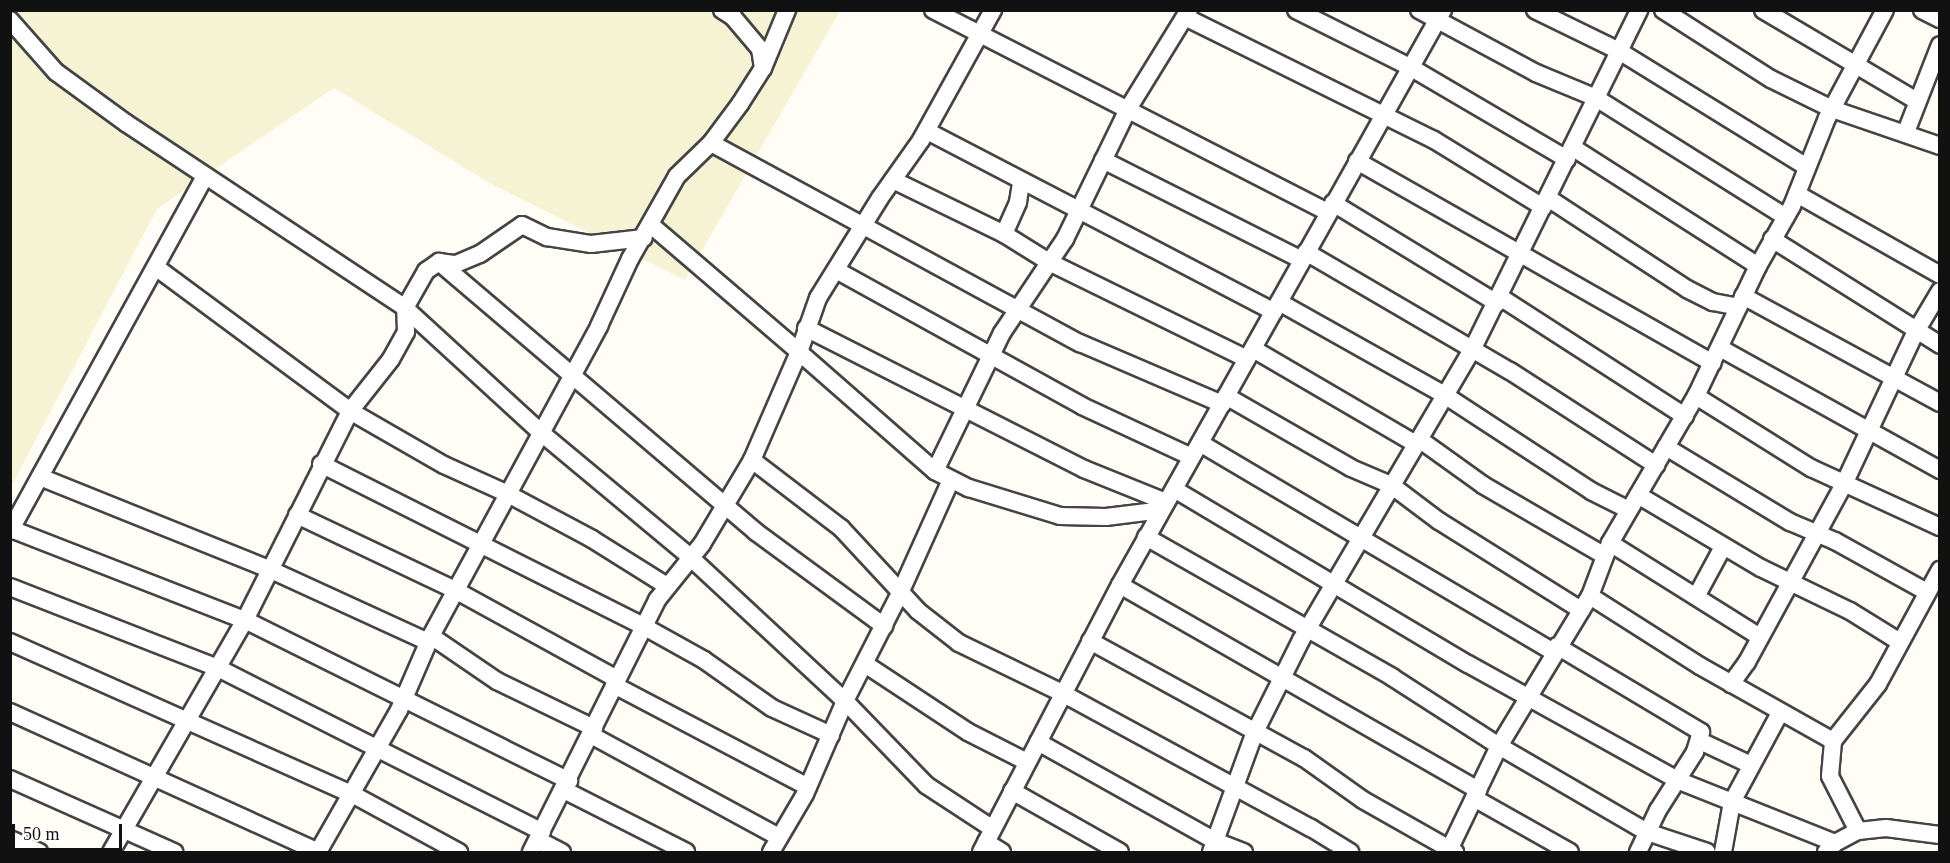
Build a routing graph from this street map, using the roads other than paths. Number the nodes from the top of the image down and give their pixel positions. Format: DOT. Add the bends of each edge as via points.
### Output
graph roads {
  1 [pos="722,10"];
  2 [pos="787,10"];
  3 [pos="933,10"];
  4 [pos="993,10"];
  5 [pos="1296,10"];
  6 [pos="1419,10"];
  7 [pos="1535,10"];
  8 [pos="1639,10"];
  9 [pos="1663,10"];
  10 [pos="1763,10"];
  11 [pos="1885,10"];
  12 [pos="1922,10"];
  13 [pos="1187,14"];
  14 [pos="1440,15"];
  15 [pos="1940,19"];
  16 [pos="10,20"];
  17 [pos="982,35"];
  18 [pos="1940,45"];
  19 [pos="1620,51"];
  20 [pos="1410,67"];
  21 [pos="1858,67"];
  22 [pos="763,68"];
  23 [pos="1596,98"];
  24 [pos="1917,101"];
  25 [pos="1128,109"];
  26 [pos="1832,109"];
  27 [pos="1384,114"];
  28 [pos="927,131"];
  29 [pos="1906,132"];
  30 [pos="711,143"];
  31 [pos="1940,146"];
  32 [pos="1570,153"];
  33 [pos="1103,160"];
  34 [pos="1357,161"];
  35 [pos="1807,167"];
  36 [pos="204,178"];
  37 [pos="893,180"];
  38 [pos="1021,183"];
  39 [pos="1797,194"];
  40 [pos="1546,203"];
  41 [pos="1331,208"];
  42 [pos="1080,212"];
  43 [pos="1786,218"];
  44 [pos="863,225"];
  45 [pos="648,231"];
  46 [pos="1004,234"];
  47 [pos="1772,239"];
  48 [pos="1521,251"];
  49 [pos="1304,256"];
  50 [pos="439,262"];
  51 [pos="1049,262"];
  52 [pos="1758,266"];
  53 [pos="157,268"];
  54 [pos="836,270"];
  55 [pos="1940,275"];
  56 [pos="1940,291"];
  57 [pos="1498,300"];
  58 [pos="1741,302"];
  59 [pos="1276,307"];
  60 [pos="405,308"];
  61 [pos="1017,309"];
  62 [pos="806,328"];
  63 [pos="1915,333"];
  64 [pos="1940,345"];
  65 [pos="1472,350"];
  66 [pos="799,352"];
  67 [pos="1251,354"];
  68 [pos="1717,355"];
  69 [pos="990,357"];
  70 [pos="569,376"];
  71 [pos="1893,379"];
  72 [pos="1443,394"];
  73 [pos="1696,396"];
  74 [pos="1224,400"];
  75 [pos="1940,403"];
  76 [pos="964,410"];
  77 [pos="350,411"];
  78 [pos="1684,416"];
  79 [pos="539,431"];
  80 [pos="1869,432"];
  81 [pos="1418,441"];
  82 [pos="1666,447"];
  83 [pos="1196,450"];
  84 [pos="752,460"];
  85 [pos="321,464"];
  86 [pos="1656,465"];
  87 [pos="1940,470"];
  88 [pos="935,471"];
  89 [pos="40,477"];
  90 [pos="951,480"];
  91 [pos="1844,484"];
  92 [pos="1391,485"];
  93 [pos="506,493"];
  94 [pos="1638,495"];
  95 [pos="1167,500"];
  96 [pos="727,504"];
  97 [pos="1629,510"];
  98 [pos="297,515"];
  99 [pos="1940,527"];
  100 [pos="11,530"];
  101 [pos="1815,532"];
  102 [pos="1362,536"];
  103 [pos="1146,537"];
  104 [pos="481,542"];
  105 [pos="1723,547"];
  106 [pos="1608,550"];
  107 [pos="690,557"];
  108 [pos="271,570"];
  109 [pos="1940,570"];
  110 [pos="1335,582"];
  111 [pos="1788,582"];
  112 [pos="1120,585"];
  113 [pos="667,586"];
  114 [pos="10,587"];
  115 [pos="455,590"];
  116 [pos="901,591"];
  117 [pos="1928,592"];
  118 [pos="1697,595"];
  119 [pos="1585,603"];
  120 [pos="245,620"];
  121 [pos="643,626"];
  122 [pos="884,626"];
  123 [pos="1307,630"];
  124 [pos="1760,637"];
  125 [pos="429,639"];
  126 [pos="1090,641"];
  127 [pos="10,642"];
  128 [pos="1900,642"];
  129 [pos="1555,649"];
  130 [pos="865,664"];
  131 [pos="218,668"];
  132 [pos="1283,677"];
  133 [pos="616,682"];
  134 [pos="1731,684"];
  135 [pos="1062,693"];
  136 [pos="1528,696"];
  137 [pos="403,700"];
  138 [pos="844,701"];
  139 [pos="10,712"];
  140 [pos="1780,713"];
  141 [pos="186,722"];
  142 [pos="592,731"];
  143 [pos="1255,732"];
  144 [pos="831,735"];
  145 [pos="1700,741"];
  146 [pos="1833,741"];
  147 [pos="1038,742"];
  148 [pos="1499,746"];
  149 [pos="377,748"];
  150 [pos="1027,762"];
  151 [pos="1749,764"];
  152 [pos="151,777"];
  153 [pos="10,779"];
  154 [pos="1677,780"];
  155 [pos="567,786"];
  156 [pos="808,787"];
  157 [pos="1233,788"];
  158 [pos="1012,791"];
  159 [pos="352,794"];
  160 [pos="1476,794"];
  161 [pos="1732,802"];
  162 [pos="124,829"];
  163 [pos="1858,831"];
  164 [pos="1647,832"];
  165 [pos="1940,835"];
  166 [pos="10,839"];
  167 [pos="537,841"];
  168 [pos="987,841"];
  169 [pos="775,845"];
  170 [pos="1213,847"];
  171 [pos="1831,848"];
  172 [pos="1451,851"];
  173 [pos="39,852"];
  174 [pos="111,852"];
  175 [pos="174,852"];
  176 [pos="318,852"];
  177 [pos="459,852"];
  178 [pos="562,852"];
  179 [pos="686,852"];
  180 [pos="1002,852"];
  181 [pos="1120,852"];
  182 [pos="1244,852"];
  183 [pos="1350,852"];
  184 [pos="1570,852"];
  185 [pos="1638,852"];
  186 [pos="1707,852"];
  187 [pos="1723,852"];
  1 -- 22 [label="street" via="760,49"];
  2 -- 22 [label="street"];
  3 -- 17 [label="street"];
  4 -- 17 [label="street"];
  5 -- 20 [label="street"];
  6 -- 14 [label="street"];
  7 -- 19 [label="street"];
  8 -- 19 [label="street"];
  9 -- 26 [label="street" via="1771,79"];
  10 -- 21 [label="street"];
  11 -- 21 [label="street"];
  12 -- 15 [label="street"];
  13 -- 25 [label="street"];
  13 -- 27 [label="street"];
  14 -- 20 [label="street"];
  14 -- 23 [label="street" via="1536,73"];
  16 -- 36 [label="street" via="56,72"];
  17 -- 25 [label="street"];
  17 -- 28 [label="street"];
  18 -- 24 [label="street"];
  19 -- 23 [label="street"];
  19 -- 35 [label="street"];
  20 -- 27 [label="street"];
  20 -- 32 [label="street"];
  21 -- 24 [label="street"];
  21 -- 26 [label="street"];
  22 -- 30 [label="street"];
  23 -- 32 [label="street"];
  23 -- 43 [label="street"];
  24 -- 29 [label="street"];
  25 -- 33 [label="street"];
  25 -- 41 [label="street"];
  26 -- 29 [label="street"];
  26 -- 35 [label="street"];
  27 -- 34 [label="street"];
  27 -- 40 [label="street"];
  28 -- 37 [label="street"];
  28 -- 38 [label="street"];
  29 -- 31 [label="street"];
  30 -- 44 [label="street"];
  30 -- 45 [label="street" via="677,176"];
  32 -- 40 [label="street"];
  32 -- 52 [label="street"];
  33 -- 42 [label="street"];
  33 -- 49 [label="street"];
  34 -- 41 [label="street"];
  34 -- 48 [label="street"];
  35 -- 39 [label="street"];
  36 -- 53 [label="street"];
  36 -- 60 [label="street"];
  37 -- 44 [label="street"];
  37 -- 46 [label="street"];
  38 -- 42 [label="street"];
  38 -- 46 [label="street" via="1018,202"];
  39 -- 43 [label="street"];
  39 -- 55 [label="street"];
  40 -- 48 [label="street"];
  40 -- 58 [label="street" via="1687,289 1713,302"];
  41 -- 49 [label="street"];
  41 -- 57 [label="street"];
  42 -- 51 [label="street"];
  42 -- 59 [label="street"];
  43 -- 47 [label="street"];
  44 -- 54 [label="street"];
  44 -- 61 [label="street"];
  45 -- 50 [label="street" via="591,244 547,237 522,225 480,254 456,264"];
  45 -- 66 [label="street"];
  45 -- 70 [label="street"];
  46 -- 51 [label="street"];
  47 -- 52 [label="street"];
  47 -- 63 [label="street"];
  48 -- 57 [label="street"];
  48 -- 68 [label="street"];
  49 -- 59 [label="street"];
  49 -- 65 [label="street"];
  50 -- 60 [label="street" via="426,272"];
  50 -- 70 [label="street"];
  51 -- 61 [label="street"];
  51 -- 67 [label="street"];
  52 -- 58 [label="street"];
  53 -- 77 [label="street"];
  53 -- 89 [label="street"];
  54 -- 62 [label="street"];
  54 -- 69 [label="street"];
  56 -- 63 [label="street"];
  57 -- 65 [label="street"];
  57 -- 78 [label="street"];
  58 -- 68 [label="street"];
  58 -- 71 [label="street"];
  59 -- 67 [label="street"];
  59 -- 72 [label="street"];
  60 -- 77 [label="street" via="406,332 391,359"];
  60 -- 79 [label="street"];
  61 -- 69 [label="street"];
  61 -- 74 [label="street" via="1130,367"];
  62 -- 66 [label="street"];
  62 -- 76 [label="street" via="929,388"];
  63 -- 64 [label="street"];
  63 -- 71 [label="street"];
  65 -- 72 [label="street"];
  65 -- 86 [label="street"];
  66 -- 84 [label="street"];
  66 -- 88 [label="street"];
  67 -- 74 [label="street"];
  67 -- 81 [label="street"];
  68 -- 73 [label="street"];
  68 -- 80 [label="street"];
  69 -- 76 [label="street"];
  69 -- 83 [label="street" via="1082,406"];
  70 -- 79 [label="street"];
  70 -- 96 [label="street"];
  71 -- 75 [label="street"];
  71 -- 80 [label="street"];
  72 -- 81 [label="street"];
  72 -- 97 [label="street" via="1591,490"];
  73 -- 78 [label="street"];
  73 -- 91 [label="street"];
  74 -- 83 [label="street"];
  74 -- 92 [label="street"];
  76 -- 88 [label="street"];
  76 -- 95 [label="street" via="1084,469"];
  77 -- 85 [label="street"];
  77 -- 93 [label="street" via="444,465"];
  78 -- 82 [label="street"];
  79 -- 93 [label="street"];
  79 -- 107 [label="street"];
  80 -- 87 [label="street"];
  80 -- 91 [label="street"];
  81 -- 92 [label="street"];
  81 -- 106 [label="street" via="1483,485"];
  82 -- 86 [label="street"];
  82 -- 101 [label="street"];
  83 -- 95 [label="street"];
  83 -- 102 [label="street"];
  84 -- 96 [label="street"];
  84 -- 116 [label="street" via="841,528"];
  85 -- 98 [label="street"];
  85 -- 104 [label="street"];
  86 -- 94 [label="street"];
  88 -- 90 [label="street"];
  89 -- 100 [label="street"];
  89 -- 108 [label="street"];
  90 -- 95 [label="street" via="1043,513 1106,517"];
  90 -- 116 [label="street"];
  91 -- 99 [label="street"];
  91 -- 101 [label="street"];
  92 -- 102 [label="street"];
  92 -- 119 [label="street" via="1440,521"];
  93 -- 104 [label="street"];
  93 -- 113 [label="street"];
  94 -- 97 [label="street"];
  94 -- 105 [label="street"];
  95 -- 103 [label="street"];
  95 -- 110 [label="street"];
  96 -- 107 [label="street"];
  96 -- 122 [label="street" via="791,560"];
  97 -- 106 [label="street"];
  98 -- 108 [label="street"];
  98 -- 115 [label="street"];
  100 -- 120 [label="street"];
  101 -- 111 [label="street"];
  101 -- 117 [label="street"];
  102 -- 110 [label="street"];
  102 -- 129 [label="street"];
  103 -- 112 [label="street"];
  103 -- 123 [label="street"];
  104 -- 115 [label="street"];
  104 -- 121 [label="street"];
  105 -- 111 [label="street"];
  105 -- 118 [label="street"];
  106 -- 118 [label="street"];
  106 -- 119 [label="street"];
  107 -- 113 [label="street"];
  107 -- 138 [label="street"];
  108 -- 120 [label="street"];
  108 -- 125 [label="street"];
  109 -- 117 [label="street"];
  110 -- 123 [label="street"];
  110 -- 136 [label="street"];
  111 -- 124 [label="street"];
  111 -- 128 [label="street" via="1850,611"];
  112 -- 126 [label="street"];
  112 -- 132 [label="street"];
  113 -- 121 [label="street"];
  114 -- 131 [label="street"];
  115 -- 125 [label="street"];
  115 -- 133 [label="street"];
  116 -- 122 [label="street"];
  116 -- 135 [label="street" via="918,611 959,642"];
  117 -- 128 [label="street"];
  118 -- 124 [label="street"];
  119 -- 129 [label="street"];
  119 -- 134 [label="street"];
  120 -- 131 [label="street"];
  120 -- 137 [label="street"];
  121 -- 133 [label="street"];
  121 -- 144 [label="street" via="704,660 772,708"];
  122 -- 130 [label="street"];
  123 -- 132 [label="street"];
  123 -- 148 [label="street" via="1392,677"];
  124 -- 134 [label="street"];
  125 -- 137 [label="street"];
  125 -- 142 [label="street" via="497,681"];
  126 -- 135 [label="street"];
  126 -- 143 [label="street"];
  127 -- 141 [label="street"];
  128 -- 146 [label="street" via="1878,684"];
  129 -- 136 [label="street"];
  129 -- 145 [label="street" via="1697,727"];
  130 -- 138 [label="street"];
  130 -- 150 [label="street" via="949,721"];
  131 -- 141 [label="street"];
  131 -- 149 [label="street"];
  132 -- 143 [label="street"];
  132 -- 160 [label="street"];
  133 -- 142 [label="street"];
  133 -- 156 [label="street"];
  134 -- 140 [label="street"];
  135 -- 147 [label="street"];
  135 -- 157 [label="street"];
  136 -- 148 [label="street"];
  136 -- 154 [label="street"];
  137 -- 149 [label="street"];
  137 -- 155 [label="street"];
  138 -- 144 [label="street"];
  138 -- 168 [label="street"];
  139 -- 152 [label="street"];
  140 -- 146 [label="street"];
  140 -- 151 [label="street"];
  141 -- 152 [label="street"];
  141 -- 159 [label="street"];
  142 -- 155 [label="street"];
  142 -- 169 [label="street"];
  143 -- 157 [label="street"];
  143 -- 172 [label="street" via="1304,758 1363,800"];
  144 -- 156 [label="street"];
  145 -- 151 [label="street"];
  145 -- 154 [label="street"];
  146 -- 163 [label="street" via="1830,776"];
  147 -- 150 [label="street"];
  147 -- 170 [label="street"];
  148 -- 160 [label="street"];
  148 -- 164 [label="street"];
  149 -- 159 [label="street"];
  149 -- 167 [label="street"];
  150 -- 158 [label="street"];
  151 -- 161 [label="street"];
  152 -- 162 [label="street"];
  152 -- 176 [label="street"];
  153 -- 162 [label="street"];
  154 -- 161 [label="street"];
  154 -- 164 [label="street"];
  155 -- 167 [label="street"];
  155 -- 179 [label="street"];
  156 -- 169 [label="street"];
  157 -- 170 [label="street"];
  157 -- 183 [label="street"];
  158 -- 168 [label="street"];
  158 -- 181 [label="street"];
  159 -- 176 [label="street"];
  159 -- 177 [label="street"];
  160 -- 172 [label="street"];
  160 -- 184 [label="street"];
  161 -- 171 [label="street"];
  161 -- 187 [label="street"];
  162 -- 174 [label="street"];
  162 -- 175 [label="street"];
  163 -- 165 [label="street" via="1886,828"];
  163 -- 171 [label="street"];
  164 -- 185 [label="street"];
  164 -- 186 [label="street"];
  166 -- 173 [label="street"];
  167 -- 178 [label="street"];
  168 -- 180 [label="street"];
  170 -- 182 [label="street"];
}
